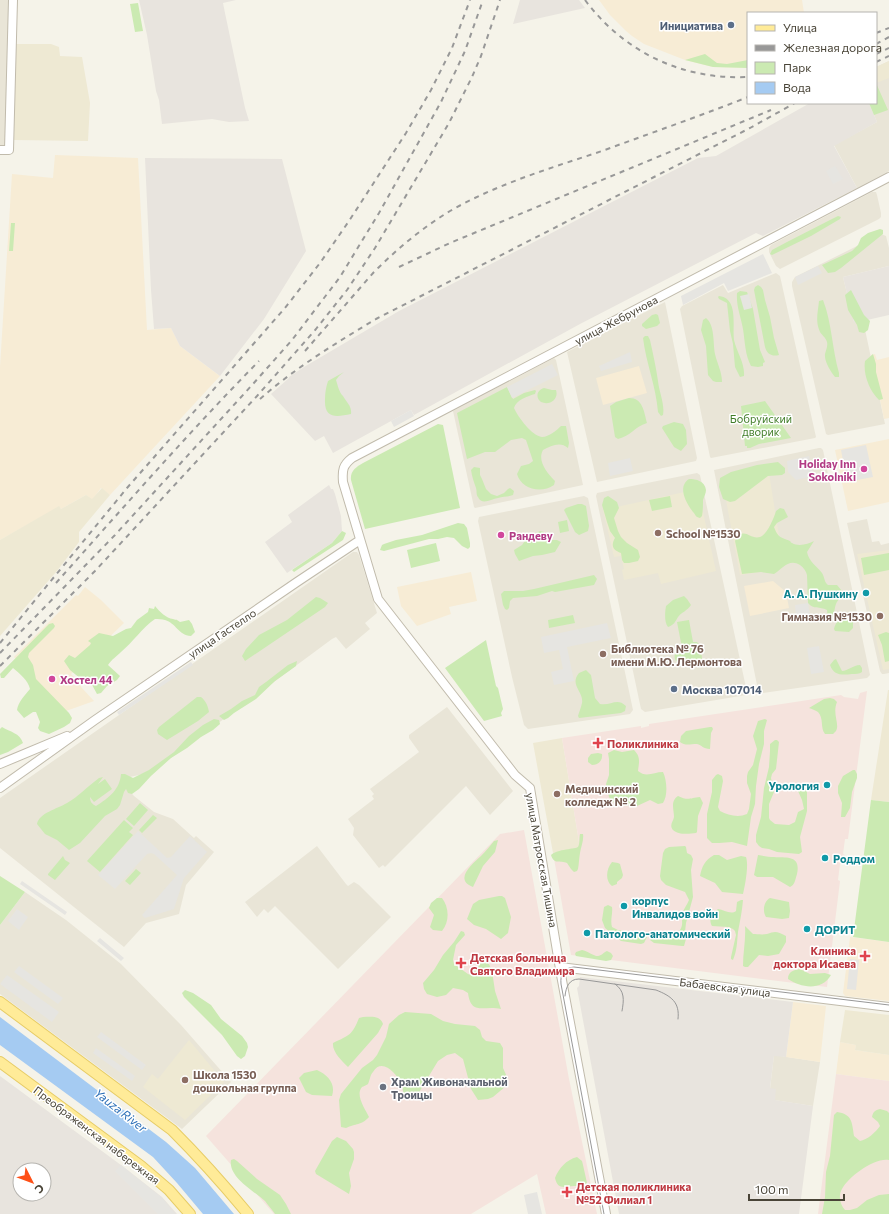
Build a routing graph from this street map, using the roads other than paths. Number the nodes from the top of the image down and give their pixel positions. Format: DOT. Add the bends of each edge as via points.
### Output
graph roads {
  1 [pos="13,0"];
  2 [pos="0,150"];
  3 [pos="889,177"];
  4 [pos="345,465"];
  5 [pos="360,540"];
  6 [pos="84,727"];
  7 [pos="0,764"];
  8 [pos="0,788"];
  9 [pos="560,967"];
  10 [pos="0,1002"];
  11 [pos="889,1008"];
  12 [pos="0,1062"];
  13 [pos="190,1214"];
  14 [pos="248,1214"];
  15 [pos="606,1214"];
  1 -- 2 [label="street" via="9,150"];
  3 -- 4 [label="street, улица Жебрунова" via="352,458"];
  4 -- 5 [label="street, улица Матросская Тишина" via="342,472 343,482"];
  5 -- 6 [label="street, улица Гастелло"];
  5 -- 9 [label="street, улица Матросская Тишина" via="381,603 515,774 530,788"];
  6 -- 7 [label="street, улица Гастелло"];
  6 -- 8 [label="street, улица Гастелло"];
  9 -- 11 [label="street, Бабаевская улица"];
  9 -- 15 [label="street, улица Матросская Тишина"];
  10 -- 14 [label="main road" via="172,1130 197,1154"];
  12 -- 13 [label="main road, Преображенская набережная" via="141,1166"];
}
